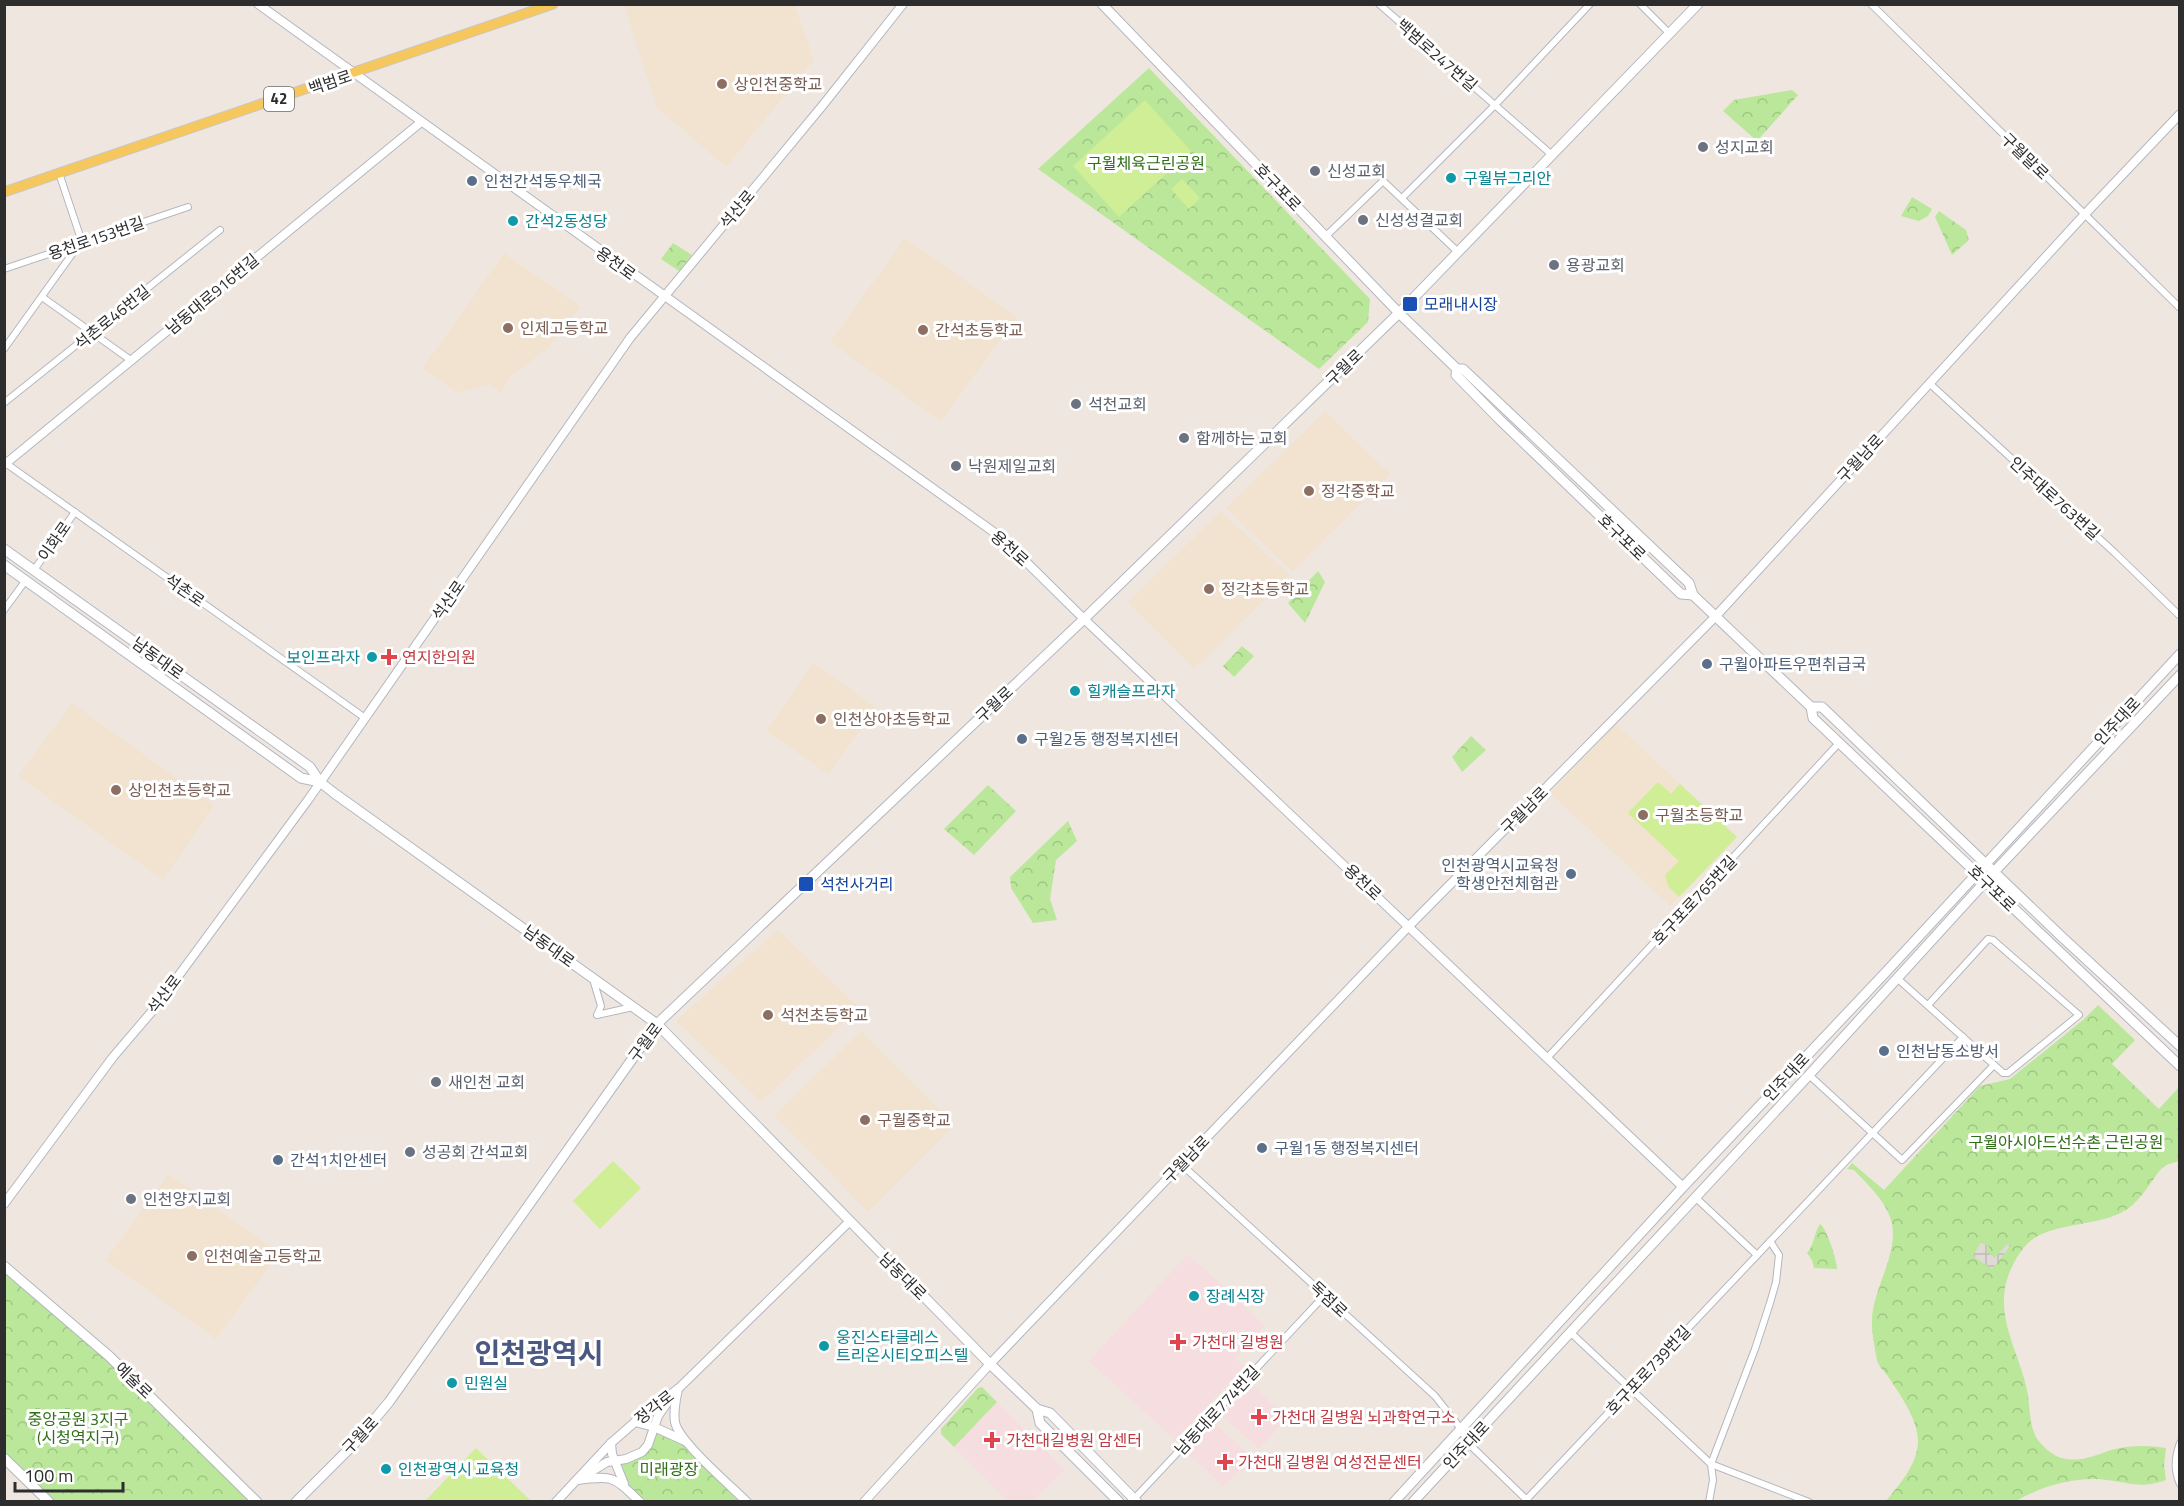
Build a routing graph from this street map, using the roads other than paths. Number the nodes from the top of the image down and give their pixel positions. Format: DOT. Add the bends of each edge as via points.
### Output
graph roads {
  1 [pos="258,4"];
  2 [pos="553,4"];
  3 [pos="903,4"];
  4 [pos="1101,4"];
  5 [pos="1379,4"];
  6 [pos="1590,4"];
  7 [pos="1640,4"];
  8 [pos="1698,4"];
  9 [pos="1871,4"];
  10 [pos="1670,34"];
  11 [pos="354,74"];
  12 [pos="1495,105"];
  13 [pos="2180,114"];
  14 [pos="420,123"];
  15 [pos="1552,155"];
  16 [pos="59,173"];
  17 [pos="4,192"];
  18 [pos="1402,198"];
  19 [pos="188,207"];
  20 [pos="2085,214"];
  21 [pos="220,230"];
  22 [pos="1326,236"];
  23 [pos="80,243"];
  24 [pos="1458,252"];
  25 [pos="4,269"];
  26 [pos="42,297"];
  27 [pos="664,297"];
  28 [pos="2180,308"];
  29 [pos="1399,313"];
  30 [pos="93,333"];
  31 [pos="4,349"];
  32 [pos="132,361"];
  33 [pos="1929,383"];
  34 [pos="4,403"];
  35 [pos="5,463"];
  36 [pos="75,512"];
  37 [pos="4,549"];
  38 [pos="4,564"];
  39 [pos="34,570"];
  40 [pos="26,580"];
  41 [pos="4,610"];
  42 [pos="2180,616"];
  43 [pos="1715,617"];
  44 [pos="1084,619"];
  45 [pos="2180,654"];
  46 [pos="2180,675"];
  47 [pos="1811,707"];
  48 [pos="365,718"];
  49 [pos="1839,743"];
  50 [pos="320,782"];
  51 [pos="1986,863"];
  52 [pos="1994,872"];
  53 [pos="1976,873"];
  54 [pos="1985,882"];
  55 [pos="1409,926"];
  56 [pos="593,978"];
  57 [pos="1898,979"];
  58 [pos="1928,1005"];
  59 [pos="633,1006"];
  60 [pos="657,1024"];
  61 [pos="1963,1037"];
  62 [pos="2180,1046"];
  63 [pos="1548,1058"];
  64 [pos="1994,1065"];
  65 [pos="2180,1066"];
  66 [pos="1809,1075"];
  67 [pos="1872,1133"];
  68 [pos="1181,1164"];
  69 [pos="1683,1187"];
  70 [pos="1695,1197"];
  71 [pos="4,1204"];
  72 [pos="849,1222"];
  73 [pos="1770,1241"];
  74 [pos="1757,1255"];
  75 [pos="4,1266"];
  76 [pos="1325,1295"];
  77 [pos="1570,1332"];
  78 [pos="990,1364"];
  79 [pos="679,1388"];
  80 [pos="1631,1388"];
  81 [pos="1037,1409"];
  82 [pos="635,1422"];
  83 [pos="654,1427"];
  84 [pos="1461,1429"];
  85 [pos="686,1442"];
  86 [pos="611,1443"];
  87 [pos="1468,1443"];
  88 [pos="2180,1443"];
  89 [pos="4,1458"];
  90 [pos="614,1460"];
  91 [pos="1711,1464"];
  92 [pos="578,1480"];
  93 [pos="2180,1484"];
  94 [pos="626,1488"];
  95 [pos="1136,1500"];
  96 [pos="1527,1501"];
  97 [pos="49,1502"];
  98 [pos="257,1502"];
  99 [pos="296,1502"];
  100 [pos="556,1502"];
  101 [pos="640,1502"];
  102 [pos="747,1502"];
  103 [pos="864,1502"];
  104 [pos="1119,1502"];
  105 [pos="1394,1502"];
  106 [pos="1413,1502"];
  107 [pos="1709,1502"];
  108 [pos="1809,1502"];
  1 -- 11 [label="street, 용천로"];
  2 -- 11 [label="main road, 백범로 / 42"];
  3 -- 27 [label="street, 석산로"];
  4 -- 22 [label="main road, 호구포로"];
  5 -- 12 [label="street, 백범로247번길"];
  6 -- 12 [label="street"];
  7 -- 10 [label="street"];
  8 -- 10 [label="main road, 구월로"];
  9 -- 20 [label="street, 구월말로"];
  10 -- 15 [label="main road, 구월로"];
  11 -- 14 [label="street, 용천로"];
  11 -- 16 [label="main road, 백범로 / 42"];
  12 -- 15 [label="street, 백범로247번길"];
  12 -- 18 [label="street"];
  13 -- 20 [label="street, 구월남로"];
  14 -- 27 [label="street, 용천로"];
  14 -- 32 [label="street, 남동대로916번길"];
  15 -- 24 [label="main road, 구월로"];
  16 -- 17 [label="main road, 백범로 / 42"];
  16 -- 23 [label="street"];
  18 -- 22 [label="street" via="1383,181"];
  18 -- 24 [label="street"];
  19 -- 23 [label="street, 용천로153번길"];
  20 -- 28 [label="street, 구월말로"];
  20 -- 33 [label="street, 구월남로"];
  21 -- 30 [label="street, 석촌로46번길"];
  22 -- 29 [label="main road, 호구포로"];
  23 -- 25 [label="street, 용천로153번길"];
  23 -- 26 [label="street"];
  24 -- 29 [label="main road, 구월로"];
  26 -- 30 [label="street"];
  26 -- 31 [label="street"];
  27 -- 44 [label="street, 용천로" via="1002,538"];
  27 -- 48 [label="street, 석산로" via="630,338"];
  29 -- 43 [label="main road, 호구포로" via="1689,584 1693,595"];
  29 -- 44 [label="main road, 구월로"];
  30 -- 32 [label="street"];
  30 -- 34 [label="street, 석촌로46번길"];
  32 -- 35 [label="street, 남동대로916번길"];
  33 -- 42 [label="street, 인주대로763번길"];
  33 -- 43 [label="street, 구월남로"];
  35 -- 36 [label="street, 석촌로"];
  36 -- 39 [label="street, 이화로"];
  36 -- 48 [label="street, 석촌로"];
  37 -- 39 [label="main road, 남동대로"];
  38 -- 40 [label="main road"];
  39 -- 50 [label="main road, 남동대로" via="309,767"];
  40 -- 41 [label="street"];
  40 -- 50 [label="main road" via="301,778"];
  43 -- 47 [label="main road, 호구포로"];
  43 -- 55 [label="street, 구월남로"];
  44 -- 55 [label="street, 용천로"];
  44 -- 60 [label="main road, 구월로"];
  45 -- 51 [label="main road, 인주대로"];
  46 -- 52 [label="main road, 인주대로"];
  47 -- 49 [label="main road, 호구포로" via="1813,718"];
  47 -- 51 [label="main road, 호구포로" via="1822,707"];
  48 -- 50 [label="street, 석산로"];
  49 -- 53 [label="main road, 호구포로"];
  49 -- 63 [label="street, 호구포로765번길"];
  50 -- 56 [label="main road, 남동대로"];
  50 -- 71 [label="street, 석산로" via="154,1009 113,1057"];
  51 -- 52 [label="main road, 호구포로"];
  51 -- 53 [label="main road, 인주대로"];
  52 -- 54 [label="main road, 인주대로"];
  52 -- 62 [label="main road, 호구포로"];
  53 -- 54 [label="main road, 호구포로"];
  53 -- 69 [label="main road, 인주대로"];
  54 -- 57 [label="main road, 인주대로"];
  54 -- 65 [label="main road, 호구포로"];
  55 -- 63 [label="street, 용천로"];
  55 -- 68 [label="street, 구월남로"];
  56 -- 59 [label="main road, 남동대로"];
  56 -- 59 [label="street" via="600,1006 597,1015"];
  57 -- 58 [label="street"];
  57 -- 66 [label="main road, 인주대로"];
  58 -- 61 [label="street"];
  58 -- 64 [label="street" via="1988,939 2079,1016 2008,1073"];
  59 -- 60 [label="main road, 남동대로"];
  60 -- 72 [label="main road, 남동대로"];
  60 -- 99 [label="main road, 구월로" via="384,1409"];
  61 -- 64 [label="street"];
  61 -- 67 [label="street, 호구포로739번길"];
  63 -- 69 [label="street, 용천로"];
  64 -- 67 [label="street" via="1902,1160"];
  66 -- 67 [label="street"];
  66 -- 70 [label="main road, 인주대로"];
  67 -- 73 [label="street, 호구포로739번길"];
  68 -- 76 [label="street, 독점로"];
  68 -- 78 [label="street, 구월남로"];
  69 -- 84 [label="main road, 인주대로"];
  70 -- 74 [label="street"];
  70 -- 77 [label="main road, 인주대로"];
  72 -- 78 [label="main road, 남동대로"];
  72 -- 79 [label="street"];
  73 -- 74 [label="street, 호구포로739번길"];
  73 -- 91 [label="street" via="1779,1256 1776,1282"];
  74 -- 80 [label="street, 호구포로739번길"];
  75 -- 98 [label="main road, 예술로" via="109,1356"];
  76 -- 84 [label="street, 독점로" via="1435,1396"];
  76 -- 95 [label="street, 남동대로774번길"];
  77 -- 80 [label="street"];
  77 -- 87 [label="main road, 인주대로"];
  78 -- 81 [label="main road, 남동대로"];
  78 -- 103 [label="street, 구월남로"];
  79 -- 82 [label="street, 정각로"];
  79 -- 83 [label="street, 정각로"];
  79 -- 85 [label="street" via="675,1422"];
  80 -- 91 [label="street"];
  80 -- 96 [label="street, 호구포로739번길"];
  81 -- 95 [label="main road, 남동대로" via="1050,1413"];
  81 -- 104 [label="main road, 남동대로" via="1040,1423"];
  82 -- 83 [label="street"];
  82 -- 86 [label="street, 정각로"];
  83 -- 85 [label="street"];
  83 -- 90 [label="street, 정각로" via="642,1452 626,1460"];
  84 -- 87 [label="street, 독점로"];
  84 -- 105 [label="main road, 인주대로"];
  85 -- 102 [label="street"];
  86 -- 90 [label="street"];
  86 -- 92 [label="street, 정각로"];
  87 -- 96 [label="street, 독점로"];
  87 -- 106 [label="main road, 인주대로"];
  88 -- 93 [label="street" via="2176,1474"];
  89 -- 97 [label="main road"];
  90 -- 92 [label="street, 정각로"];
  90 -- 94 [label="street"];
  91 -- 107 [label="street"];
  91 -- 108 [label="street"];
  92 -- 94 [label="street" via="602,1476"];
  92 -- 100 [label="street, 정각로"];
  94 -- 101 [label="street"];
}
